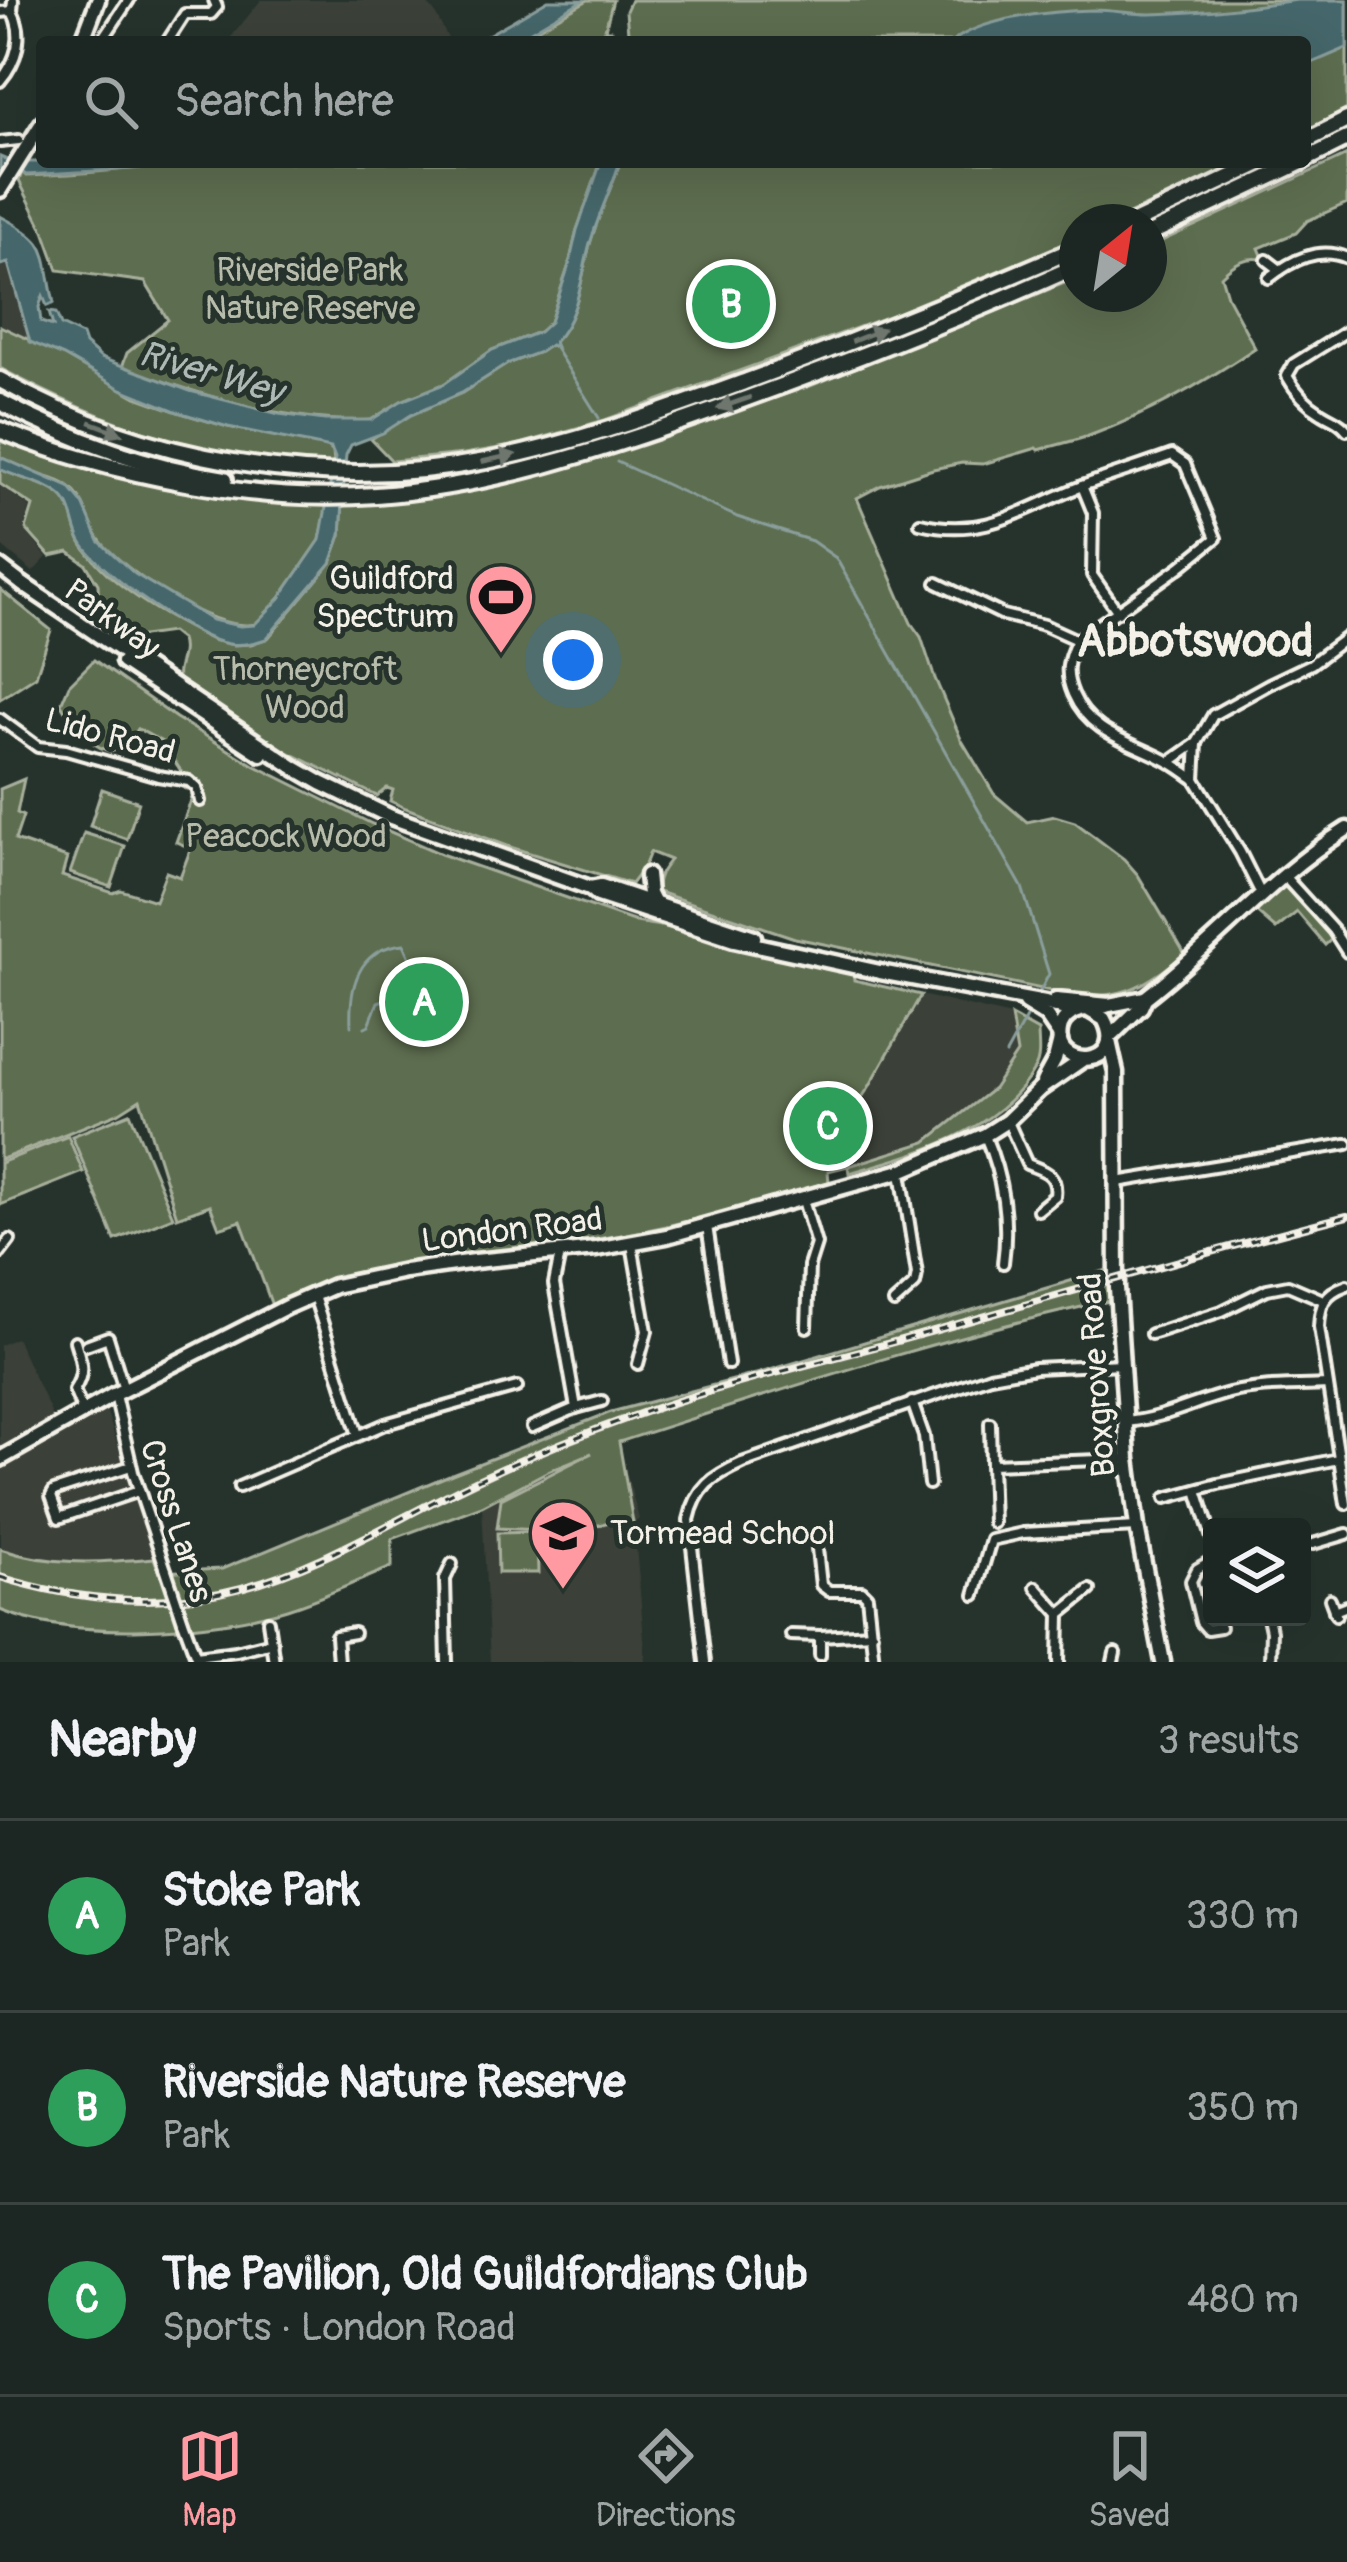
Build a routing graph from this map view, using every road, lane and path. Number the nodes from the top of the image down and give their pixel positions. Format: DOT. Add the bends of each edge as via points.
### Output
graph roads {
  1 [pos="129,0"];
  2 [pos="214,0"];
  3 [pos="95,4"];
  4 [pos="12,5"];
  5 [pos="0,12"];
  6 [pos="84,36"];
  7 [pos="105,36"];
  8 [pos="171,36"];
  9 [pos="0,81"];
  10 [pos="1347,120"];
  11 [pos="36,133"];
  12 [pos="1311,138"];
  13 [pos="1347,139"];
  14 [pos="19,140"];
  15 [pos="0,142"];
  16 [pos="1311,157"];
  17 [pos="1250,168"];
  18 [pos="1288,168"];
  19 [pos="0,190"];
  20 [pos="1167,207"];
  21 [pos="1167,225"];
  22 [pos="1059,256"];
  23 [pos="1347,258"];
  24 [pos="1268,260"];
  25 [pos="1280,270"];
  26 [pos="1059,273"];
  27 [pos="1269,278"];
  28 [pos="1347,331"];
  29 [pos="0,380"];
  30 [pos="0,402"];
  31 [pos="1344,426"];
  32 [pos="0,430"];
  33 [pos="1082,486"];
  34 [pos="313,493"];
  35 [pos="920,524"];
  36 [pos="0,567"];
  37 [pos="937,584"];
  38 [pos="1118,612"];
  39 [pos="1347,637"];
  40 [pos="1077,640"];
  41 [pos="0,719"];
  42 [pos="1197,743"];
  43 [pos="1170,762"];
  44 [pos="1195,779"];
  45 [pos="200,801"];
  46 [pos="1347,829"];
  47 [pos="647,875"];
  48 [pos="1283,875"];
  49 [pos="590,888"];
  50 [pos="1262,896"];
  51 [pos="654,904"];
  52 [pos="1347,952"];
  53 [pos="824,959"];
  54 [pos="995,994"];
  55 [pos="1145,998"];
  56 [pos="1109,1005"];
  57 [pos="1082,1011"];
  58 [pos="1060,1037"];
  59 [pos="1110,1039"];
  60 [pos="1086,1060"];
  61 [pos="1114,1082"];
  62 [pos="1040,1089"];
  63 [pos="1007,1121"];
  64 [pos="985,1135"];
  65 [pos="1347,1144"];
  66 [pos="901,1171"];
  67 [pos="1115,1182"];
  68 [pos="802,1198"];
  69 [pos="1038,1210"];
  70 [pos="707,1225"];
  71 [pos="10,1240"];
  72 [pos="632,1242"];
  73 [pos="560,1252"];
  74 [pos="0,1253"];
  75 [pos="1003,1263"];
  76 [pos="1347,1285"];
  77 [pos="314,1294"];
  78 [pos="1323,1300"];
  79 [pos="894,1303"];
  80 [pos="807,1327"];
  81 [pos="1151,1334"];
  82 [pos="75,1341"];
  83 [pos="86,1345"];
  84 [pos="638,1364"];
  85 [pos="728,1364"];
  86 [pos="1122,1364"];
  87 [pos="1327,1385"];
  88 [pos="517,1387"];
  89 [pos="119,1392"];
  90 [pos="602,1401"];
  91 [pos="912,1402"];
  92 [pos="576,1408"];
  93 [pos="83,1412"];
  94 [pos="1126,1422"];
  95 [pos="990,1423"];
  96 [pos="532,1427"];
  97 [pos="358,1435"];
  98 [pos="0,1459"];
  99 [pos="1338,1459"];
  100 [pos="1128,1460"];
  101 [pos="991,1464"];
  102 [pos="131,1466"];
  103 [pos="929,1484"];
  104 [pos="239,1487"];
  105 [pos="1197,1490"];
  106 [pos="1345,1490"];
  107 [pos="139,1491"];
  108 [pos="1166,1498"];
  109 [pos="1346,1504"];
  110 [pos="1206,1518"];
  111 [pos="993,1523"];
  112 [pos="1137,1527"];
  113 [pos="1347,1534"];
  114 [pos="1313,1544"];
  115 [pos="817,1550"];
  116 [pos="452,1564"];
  117 [pos="1203,1565"];
  118 [pos="1036,1587"];
  119 [pos="1090,1590"];
  120 [pos="975,1595"];
  121 [pos="1330,1599"];
  122 [pos="1347,1606"];
  123 [pos="1060,1614"];
  124 [pos="268,1621"];
  125 [pos="1203,1624"];
  126 [pos="1204,1626"];
  127 [pos="1270,1626"];
  128 [pos="1220,1627"];
  129 [pos="354,1633"];
  130 [pos="872,1634"];
  131 [pos="791,1635"];
  132 [pos="820,1636"];
  133 [pos="272,1642"];
  134 [pos="820,1654"];
  135 [pos="197,1659"];
  136 [pos="274,1662"];
  137 [pos="338,1662"];
  138 [pos="447,1662"];
  139 [pos="705,1662"];
  140 [pos="874,1662"];
  141 [pos="1059,1662"];
  142 [pos="1163,1662"];
  143 [pos="1270,1662"];
  1 -- 7 [label="street"];
  2 -- 8 [label="street" via="211,14 185,14"];
  3 -- 6 [label="main road"];
  4 -- 5 [label="street"];
  4 -- 9 [label="street" via="18,43"];
  10 -- 12 [label="highway"];
  11 -- 19 [label="main road"];
  13 -- 16 [label="highway"];
  14 -- 15 [label="street"];
  17 -- 20 [label="highway"];
  18 -- 21 [label="highway"];
  29 -- 22 [label="highway, one-way" via="146,442 237,462 314,471 448,467 640,419"];
  23 -- 25 [label="street" via="1316,253"];
  24 -- 25 [label="street"];
  25 -- 27 [label="street"];
  26 -- 34 [label="highway, one-way" via="622,443 502,476"];
  28 -- 31 [label="street" via="1287,376 1294,391"];
  30 -- 34 [label="highway" via="151,463"];
  32 -- 34 [label="highway" via="174,480"];
  33 -- 35 [label="street" via="979,526"];
  33 -- 38 [label="street" via="1093,513 1092,575"];
  33 -- 38 [label="street" via="1172,454 1185,464 1216,538"];
  36 -- 49 [label="main road, Parkway" via="295,768 391,817"];
  37 -- 40 [label="street"];
  38 -- 40 [label="street"];
  39 -- 42 [label="street" via="1213,716"];
  40 -- 43 [label="street" via="1066,673 1085,716"];
  41 -- 45 [label="street, Lido Road" via="38,747 189,781"];
  42 -- 43 [label="street"];
  42 -- 44 [label="street"];
  43 -- 44 [label="street"];
  44 -- 50 [label="street"];
  46 -- 48 [label="main road"];
  47 -- 51 [label="main road"];
  48 -- 50 [label="main road"];
  48 -- 52 [label="street"];
  49 -- 51 [label="main road, Parkway"];
  49 -- 53 [label="main road, Parkway" via="734,940"];
  50 -- 55 [label="main road"];
  51 -- 53 [label="main road, Parkway"];
  53 -- 54 [label="main road, Parkway"];
  54 -- 56 [label="main road"];
  54 -- 57 [label="main road"];
  54 -- 58 [label="main road" via="1033,1006"];
  55 -- 56 [label="main road"];
  55 -- 59 [label="main road"];
  56 -- 57 [label="main road"];
  57 -- 58 [label="main road" via="1062,1023"];
  57 -- 59 [label="main road" via="1104,1018"];
  58 -- 60 [label="main road" via="1067,1053"];
  58 -- 62 [label="main road, London Road"];
  59 -- 60 [label="main road"];
  59 -- 61 [label="main road, Boxgrove Road"];
  60 -- 61 [label="main road"];
  60 -- 62 [label="main road, London Road"];
  61 -- 67 [label="main road, Boxgrove Road"];
  62 -- 63 [label="main road, London Road"];
  63 -- 64 [label="main road, London Road"];
  63 -- 69 [label="street" via="1027,1164 1054,1177 1055,1196"];
  64 -- 66 [label="main road, London Road"];
  64 -- 75 [label="street" via="1003,1198"];
  65 -- 67 [label="street"];
  66 -- 68 [label="main road, London Road"];
  66 -- 79 [label="street" via="917,1274"];
  67 -- 86 [label="main road, Boxgrove Road"];
  68 -- 70 [label="main road, London Road"];
  68 -- 80 [label="street" via="816,1244"];
  70 -- 72 [label="main road, London Road"];
  70 -- 85 [label="street"];
  71 -- 74 [label="street"];
  72 -- 73 [label="main road, London Road"];
  72 -- 84 [label="street" via="647,1331"];
  73 -- 77 [label="main road, London Road" via="405,1271"];
  73 -- 92 [label="street" via="554,1284"];
  76 -- 78 [label="street"];
  77 -- 89 [label="main road, London Road"];
  77 -- 97 [label="street"];
  78 -- 81 [label="street" via="1288,1286 1267,1289"];
  78 -- 87 [label="street" via="1318,1327"];
  82 -- 93 [label="street" via="82,1365 74,1390"];
  83 -- 89 [label="street, Cross Lanes" via="108,1337"];
  86 -- 91 [label="street" via="990,1376"];
  86 -- 94 [label="main road, Boxgrove Road"];
  87 -- 94 [label="street" via="1250,1389"];
  87 -- 99 [label="street"];
  88 -- 97 [label="street"];
  89 -- 93 [label="main road, London Road"];
  89 -- 102 [label="street, Cross Lanes"];
  90 -- 92 [label="street"];
  91 -- 103 [label="street"];
  91 -- 139 [label="street" via="742,1463 702,1490 689,1520"];
  92 -- 96 [label="street"];
  93 -- 98 [label="main road, London Road"];
  94 -- 100 [label="main road, Boxgrove Road"];
  95 -- 101 [label="street"];
  97 -- 104 [label="street"];
  99 -- 105 [label="street"];
  99 -- 106 [label="street"];
  100 -- 101 [label="street"];
  100 -- 112 [label="main road, Boxgrove Road"];
  101 -- 111 [label="street"];
  102 -- 107 [label="street, Cross Lanes"];
  102 -- 107 [label="street" via="51,1496 59,1518"];
  105 -- 108 [label="street"];
  105 -- 110 [label="street"];
  106 -- 109 [label="street"];
  107 -- 135 [label="street, Cross Lanes, bridge"];
  112 -- 120 [label="street" via="991,1540"];
  112 -- 142 [label="main road, Boxgrove Road"];
  113 -- 114 [label="street"];
  115 -- 130 [label="street" via="821,1585 867,1596"];
  116 -- 138 [label="street" via="445,1579"];
  117 -- 125 [label="street" via="1191,1581"];
  118 -- 123 [label="street"];
  119 -- 123 [label="street"];
  121 -- 122 [label="street" via="1335,1613"];
  123 -- 141 [label="street"];
  124 -- 133 [label="street"];
  126 -- 128 [label="street"];
  127 -- 143 [label="street"];
  129 -- 137 [label="street" via="336,1636"];
  130 -- 132 [label="street"];
  130 -- 140 [label="street"];
  131 -- 132 [label="street"];
  132 -- 134 [label="street"];
  133 -- 135 [label="street"];
  133 -- 136 [label="street"];
}
